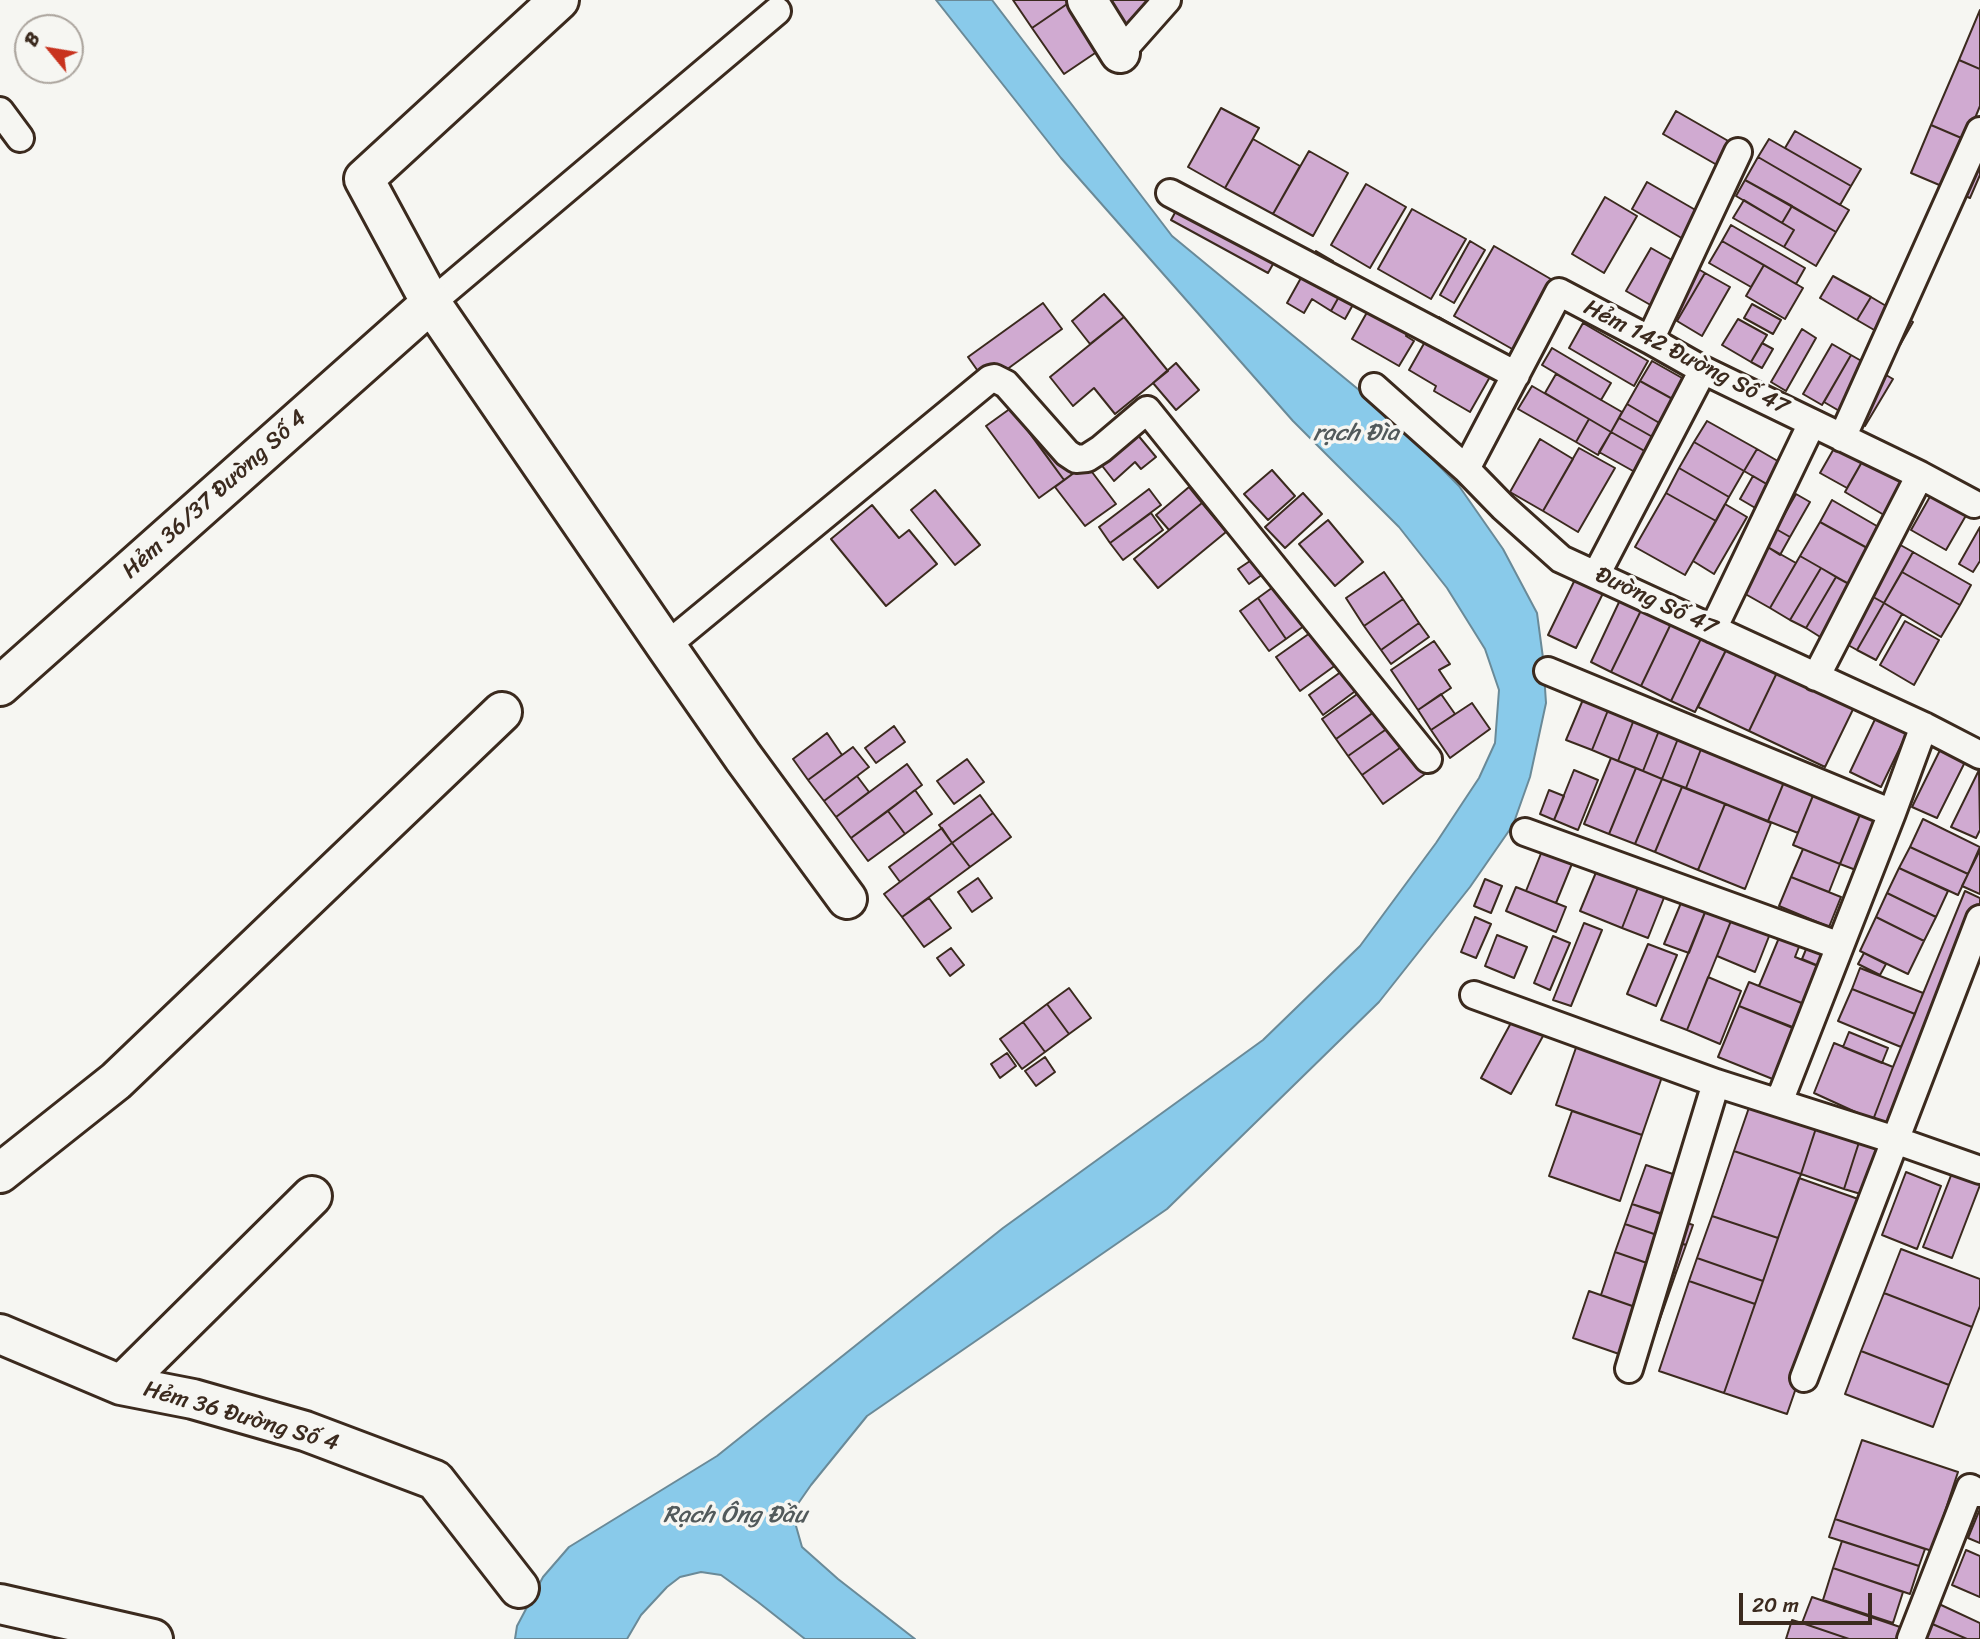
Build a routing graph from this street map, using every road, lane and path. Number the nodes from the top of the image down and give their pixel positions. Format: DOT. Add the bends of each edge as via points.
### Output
graph roads {
  1 [pos="559,0"];
  2 [pos="1087,0"];
  3 [pos="1167,0"];
  4 [pos="777,12"];
  5 [pos="1120,53"];
  6 [pos="0,111"];
  7 [pos="1980,131"];
  8 [pos="20,138"];
  9 [pos="1738,152"];
  10 [pos="1170,193"];
  11 [pos="430,303"];
  12 [pos="1650,340"];
  13 [pos="1703,370"];
  14 [pos="1516,375"];
  15 [pos="1374,387"];
  16 [pos="1812,424"];
  17 [pos="1842,438"];
  18 [pos="1466,470"];
  19 [pos="1920,475"];
  20 [pos="1974,504"];
  21 [pos="1596,575"];
  22 [pos="1713,629"];
  23 [pos="666,646"];
  24 [pos="1548,671"];
  25 [pos="1816,677"];
  26 [pos="0,686"];
  27 [pos="502,712"];
  28 [pos="1924,726"];
  29 [pos="1980,755"];
  30 [pos="1428,759"];
  31 [pos="1892,813"];
  32 [pos="1525,832"];
  33 [pos="847,899"];
  34 [pos="1980,919"];
  35 [pos="1840,946"];
  36 [pos="1474,995"];
  37 [pos="1716,1083"];
  38 [pos="1779,1102"];
  39 [pos="1895,1140"];
  40 [pos="1980,1170"];
  41 [pos="0,1173"];
  42 [pos="312,1196"];
  43 [pos="0,1334"];
  44 [pos="1629,1369"];
  45 [pos="1804,1378"];
  46 [pos="121,1385"];
  47 [pos="1980,1493"];
  48 [pos="519,1588"];
  49 [pos="0,1604"];
  50 [pos="153,1639"];
  51 [pos="1911,1639"];
  1 -- 11 [label="street" via="364,179"];
  2 -- 5 [label="street"];
  3 -- 5 [label="lane"];
  4 -- 11 [label="lane"];
  6 -- 8 [label="lane"];
  7 -- 17 [label="lane"];
  9 -- 12 [label="lane"];
  10 -- 14 [label="lane"];
  11 -- 23 [label="street"];
  11 -- 26 [label="street, Hẻm 36/37 Đường Số 4"];
  12 -- 13 [label="lane, Hẻm 142 Đường Số 47"];
  12 -- 14 [label="lane, Hẻm 142 Đường Số 47" via="1559,292"];
  13 -- 16 [label="lane, Hẻm 142 Đường Số 47"];
  13 -- 21 [label="lane"];
  14 -- 18 [label="lane"];
  15 -- 18 [label="lane, Đường Số 47"];
  16 -- 17 [label="lane, Hẻm 142 Đường Số 47"];
  16 -- 22 [label="lane, Hẻm 142 Đường Số 47"];
  17 -- 19 [label="lane, Hẻm 142 Đường Số 47"];
  18 -- 21 [label="lane, Đường Số 47" via="1561,559"];
  19 -- 20 [label="lane, Hẻm 142 Đường Số 47"];
  19 -- 25 [label="lane"];
  21 -- 22 [label="lane, Đường Số 47"];
  22 -- 25 [label="lane, Đường Số 47"];
  23 -- 30 [label="lane" via="994,378 1006,384 1076,459 1101,449 1147,410"];
  23 -- 33 [label="street"];
  24 -- 31 [label="lane"];
  25 -- 28 [label="lane, Đường Số 47"];
  27 -- 41 [label="street" via="116,1081"];
  28 -- 29 [label="lane, Đường Số 47"];
  28 -- 31 [label="lane"];
  31 -- 35 [label="lane"];
  32 -- 35 [label="lane"];
  34 -- 39 [label="lane"];
  35 -- 38 [label="lane"];
  36 -- 37 [label="lane"];
  37 -- 38 [label="lane"];
  37 -- 44 [label="lane"];
  38 -- 39 [label="lane"];
  39 -- 40 [label="lane"];
  39 -- 45 [label="lane"];
  42 -- 46 [label="street"];
  43 -- 46 [label="street, Hẻm 36 Đường Số 4"];
  46 -- 48 [label="street, Hẻm 36 Đường Số 4" via="192,1399 305,1431 435,1480"];
  47 -- 51 [label="lane" via="1970,1488"];
  49 -- 50 [label="street"];
}
